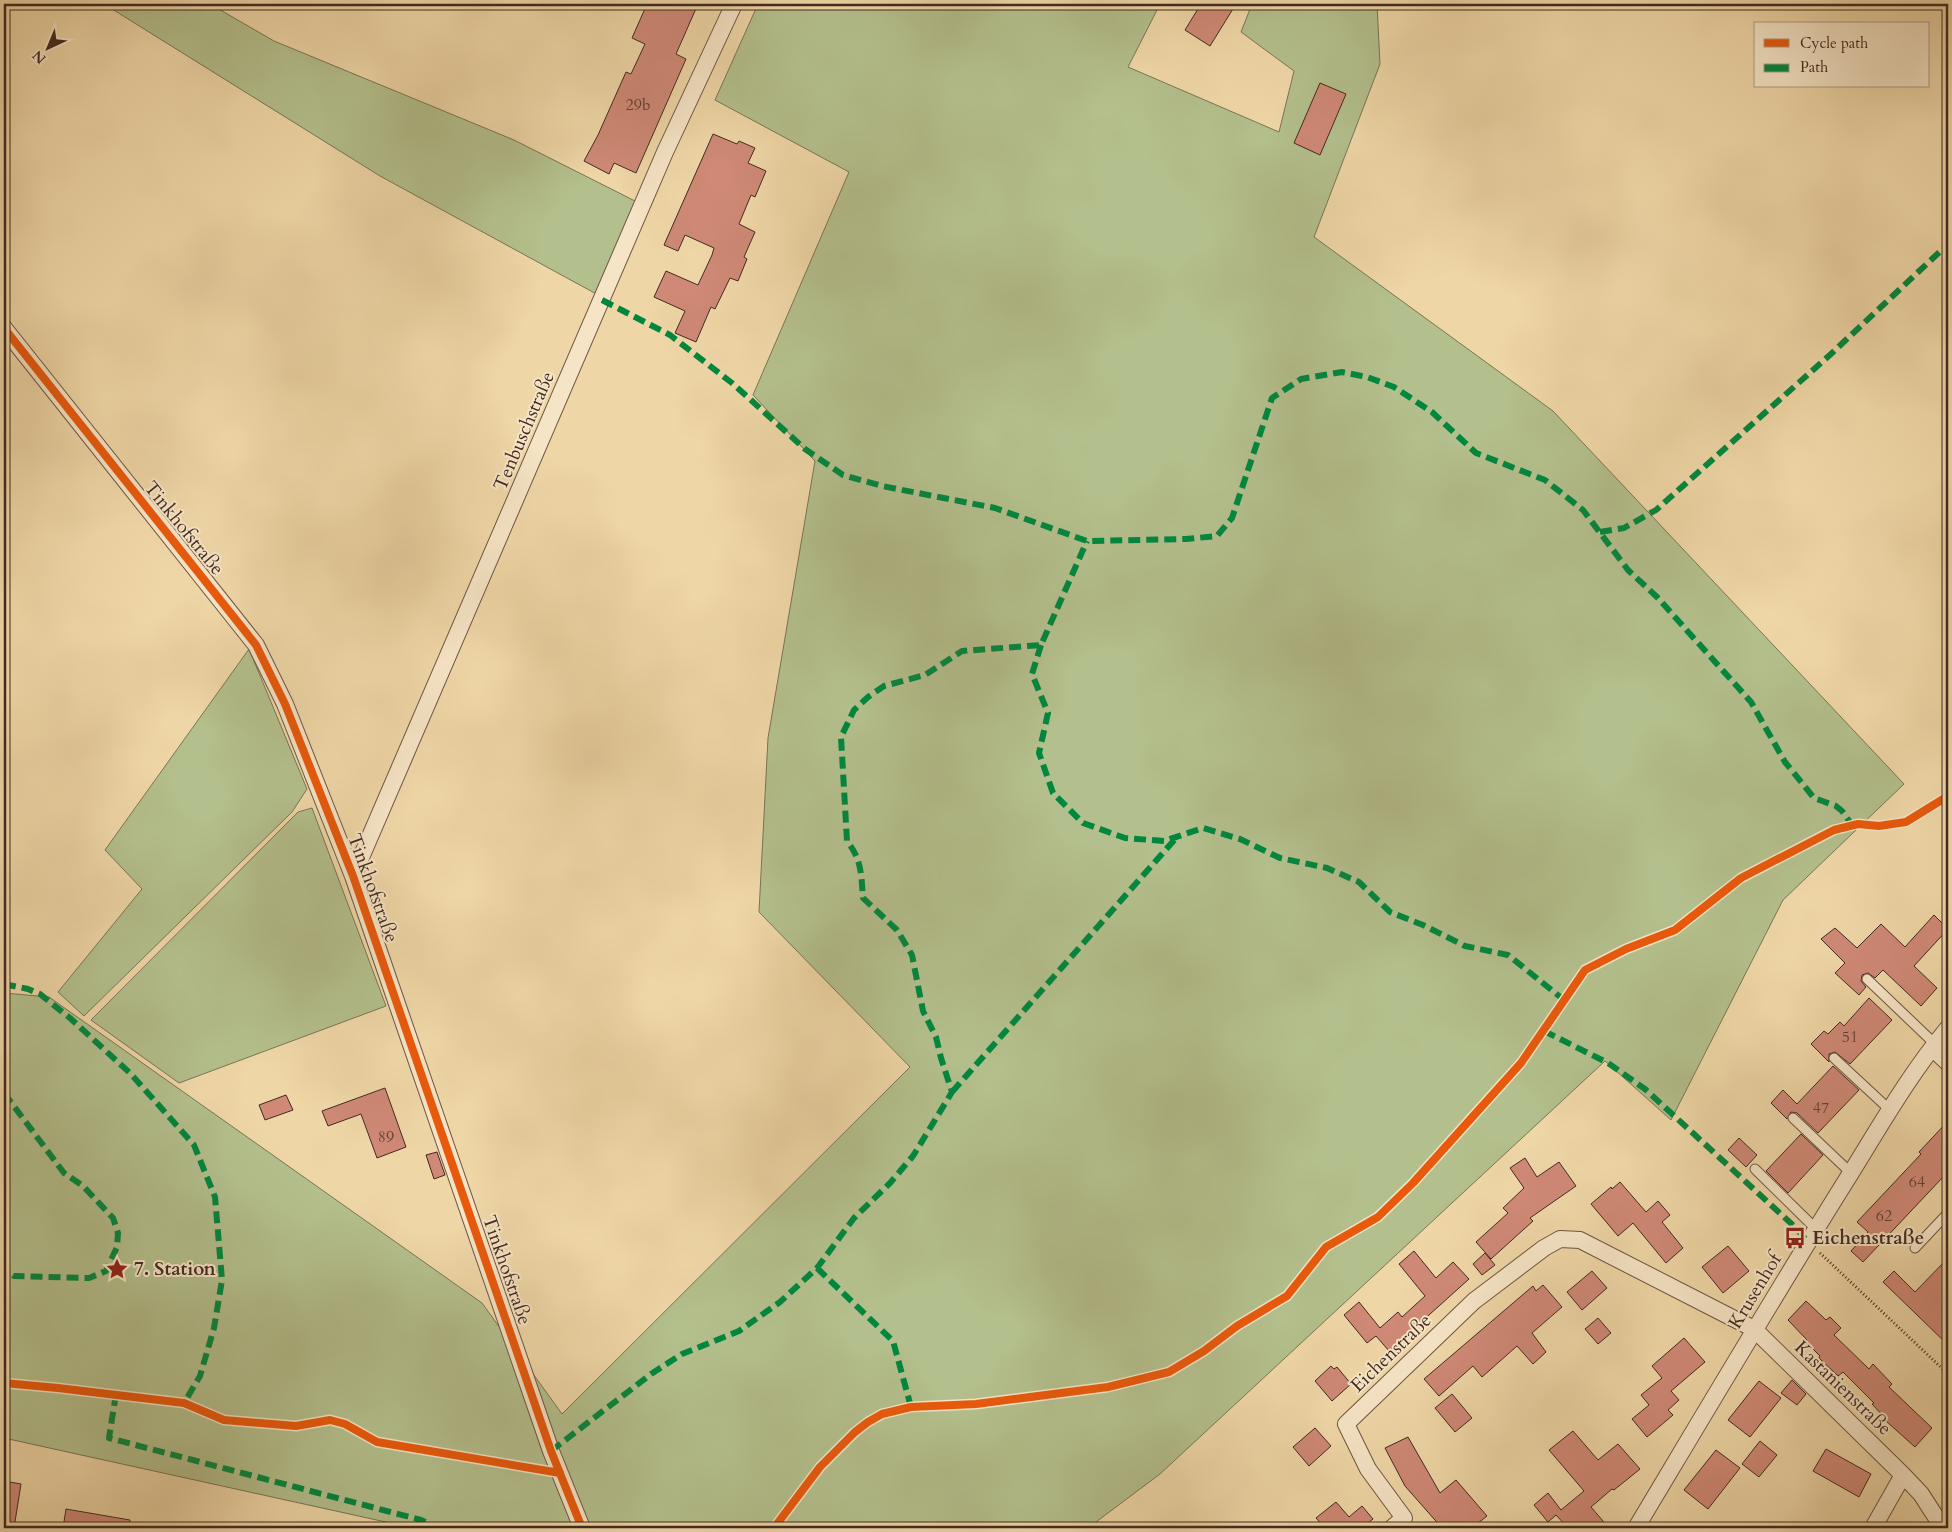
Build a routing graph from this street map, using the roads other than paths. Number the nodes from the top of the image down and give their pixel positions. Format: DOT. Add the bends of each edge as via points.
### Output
graph roads {
  1 [pos="734,4"];
  2 [pos="4,328"];
  3 [pos="353,876"];
  4 [pos="1867,978"];
  5 [pos="1948,1028"];
  6 [pos="1934,1046"];
  7 [pos="1834,1058"];
  8 [pos="1948,1063"];
  9 [pos="1890,1110"];
  10 [pos="1793,1118"];
  11 [pos="1755,1169"];
  12 [pos="1851,1173"];
  13 [pos="1948,1213"];
  14 [pos="1812,1235"];
  15 [pos="1915,1248"];
  16 [pos="1754,1330"];
  17 [pos="1903,1475"];
  18 [pos="1403,1525"];
  19 [pos="582,1528"];
  20 [pos="1636,1528"];
  21 [pos="1873,1528"];
  22 [pos="1943,1528"];
  1 -- 3 [label="street, Tenbuschstraße" via="665,152"];
  2 -- 3 [label="street, Tinkhofstraße" via="256,645 285,704"];
  3 -- 19 [label="street, Tinkhofstraße" via="551,1450"];
  4 -- 6 [label="lane"];
  5 -- 6 [label="street, Krusenhof"];
  6 -- 8 [label="street"];
  6 -- 9 [label="street, Krusenhof"];
  7 -- 9 [label="lane"];
  9 -- 12 [label="street, Krusenhof"];
  10 -- 12 [label="lane"];
  11 -- 14 [label="lane"];
  12 -- 14 [label="street, Krusenhof"];
  13 -- 15 [label="lane"];
  14 -- 16 [label="street, Krusenhof"];
  16 -- 17 [label="street, Kastanienstraße"];
  16 -- 18 [label="street, Eichenstraße" via="1580,1240 1560,1239 1474,1301 1346,1424 1368,1469"];
  16 -- 20 [label="street, Krusenhof"];
  17 -- 21 [label="street"];
  17 -- 22 [label="street, Kastanienstraße" via="1922,1494"];
}
